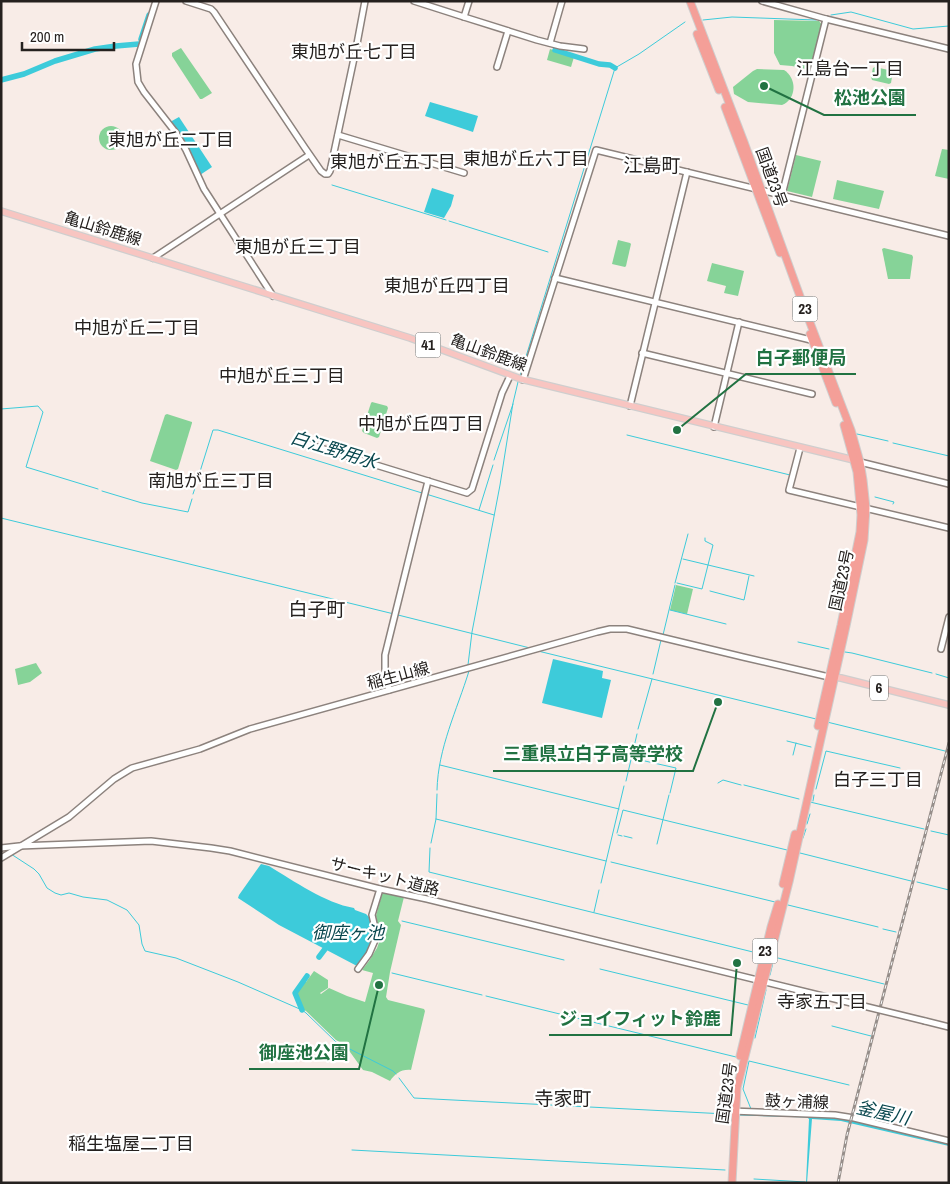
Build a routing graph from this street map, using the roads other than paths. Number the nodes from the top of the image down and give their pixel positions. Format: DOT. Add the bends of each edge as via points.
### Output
graph roads {
  1 [pos="156,1"];
  2 [pos="186,1"];
  3 [pos="365,1"];
  4 [pos="414,1"];
  5 [pos="469,1"];
  6 [pos="562,1"];
  7 [pos="685,1"];
  8 [pos="690,1"];
  9 [pos="762,1"];
  10 [pos="464,17"];
  11 [pos="826,19"];
  12 [pos="508,31"];
  13 [pos="550,43"];
  14 [pos="584,49"];
  15 [pos="949,49"];
  16 [pos="497,67"];
  17 [pos="338,135"];
  18 [pos="309,155"];
  19 [pos="687,172"];
  20 [pos="464,173"];
  21 [pos="758,189"];
  22 [pos="782,195"];
  23 [pos="1,211"];
  24 [pos="220,214"];
  25 [pos="949,236"];
  26 [pos="153,258"];
  27 [pos="555,278"];
  28 [pos="273,296"];
  29 [pos="656,302"];
  30 [pos="739,322"];
  31 [pos="815,341"];
  32 [pos="642,353"];
  33 [pos="727,374"];
  34 [pos="510,376"];
  35 [pos="523,380"];
  36 [pos="812,394"];
  37 [pos="630,406"];
  38 [pos="714,427"];
  39 [pos="298,441"];
  40 [pos="800,448"];
  41 [pos="857,461"];
  42 [pos="428,481"];
  43 [pos="949,484"];
  44 [pos="863,507"];
  45 [pos="949,528"];
  46 [pos="949,617"];
  47 [pos="941,650"];
  48 [pos="831,677"];
  49 [pos="389,690"];
  50 [pos="949,705"];
  51 [pos="20,846"];
  52 [pos="1,848"];
  53 [pos="6,855"];
  54 [pos="380,889"];
  55 [pos="358,970"];
  56 [pos="761,981"];
  57 [pos="949,1027"];
  58 [pos="733,1112"];
  59 [pos="949,1141"];
  60 [pos="728,1183"];
  61 [pos="732,1183"];
  1 -- 24 [label="street" via="136,64 138,82 176,133"];
  2 -- 18 [label="street" via="212,9"];
  3 -- 17 [label="street"];
  4 -- 10 [label="street"];
  5 -- 10 [label="street"];
  6 -- 13 [label="street"];
  7 -- 21 [label="highway, 国道23号 / 23"];
  8 -- 21 [label="highway, 国道23号 / 23" via="744,142"];
  9 -- 11 [label="street"];
  10 -- 12 [label="street"];
  11 -- 15 [label="street"];
  11 -- 22 [label="street"];
  12 -- 13 [label="street"];
  12 -- 16 [label="street"];
  13 -- 14 [label="street"];
  17 -- 18 [label="street" via="328,174 322,173"];
  17 -- 20 [label="street"];
  18 -- 24 [label="street"];
  19 -- 21 [label="street"];
  19 -- 27 [label="street" via="596,150"];
  19 -- 29 [label="street"];
  21 -- 22 [label="street"];
  21 -- 31 [label="highway, 国道23号 / 23"];
  22 -- 25 [label="street"];
  23 -- 26 [label="main road, 亀山鈴鹿線 / 41"];
  24 -- 26 [label="street"];
  24 -- 28 [label="street"];
  26 -- 28 [label="main road, 亀山鈴鹿線 / 41"];
  27 -- 29 [label="street"];
  27 -- 35 [label="street"];
  28 -- 34 [label="main road, 亀山鈴鹿線 / 41" via="410,338"];
  29 -- 30 [label="street"];
  29 -- 32 [label="street"];
  30 -- 31 [label="street"];
  30 -- 33 [label="street"];
  31 -- 41 [label="highway, 国道23号 / 23" via="851,430"];
  32 -- 33 [label="street"];
  32 -- 37 [label="street"];
  33 -- 36 [label="street"];
  33 -- 38 [label="street"];
  34 -- 35 [label="main road, 亀山鈴鹿線 / 41"];
  34 -- 42 [label="street" via="471,491 462,492"];
  35 -- 37 [label="main road, 亀山鈴鹿線 / 41"];
  37 -- 38 [label="main road, 亀山鈴鹿線 / 41"];
  38 -- 40 [label="main road, 亀山鈴鹿線 / 41"];
  39 -- 42 [label="street"];
  40 -- 41 [label="main road, 亀山鈴鹿線 / 41"];
  40 -- 44 [label="street" via="790,490"];
  41 -- 43 [label="street"];
  41 -- 44 [label="highway, 国道23号 / 23" via="864,480"];
  42 -- 49 [label="street" via="384,662"];
  44 -- 45 [label="street"];
  44 -- 48 [label="highway, 国道23号 / 23" via="865,531 862,550"];
  46 -- 47 [label="street"];
  48 -- 49 [label="street, 稲生山線" via="627,629 610,629"];
  48 -- 50 [label="main road, 6"];
  48 -- 56 [label="highway, 国道23号 / 23" via="789,882"];
  49 -- 51 [label="street, 稲生山線" via="250,729 200,749 132,768 68,817"];
  51 -- 52 [label="street, サーキット道路"];
  51 -- 53 [label="street, 稲生山線"];
  51 -- 54 [label="street, サーキット道路" via="133,841 178,844 230,851"];
  54 -- 55 [label="street" via="372,915 376,938"];
  54 -- 56 [label="street, サーキット道路"];
  56 -- 57 [label="street, サーキット道路, bridge"];
  56 -- 58 [label="highway, 国道23号 / 23"];
  58 -- 59 [label="street, 鼓ヶ浦線" via="835,1115"];
  58 -- 60 [label="highway, 国道23号 / 23"];
  58 -- 61 [label="highway, 国道23号 / 23"];
}
